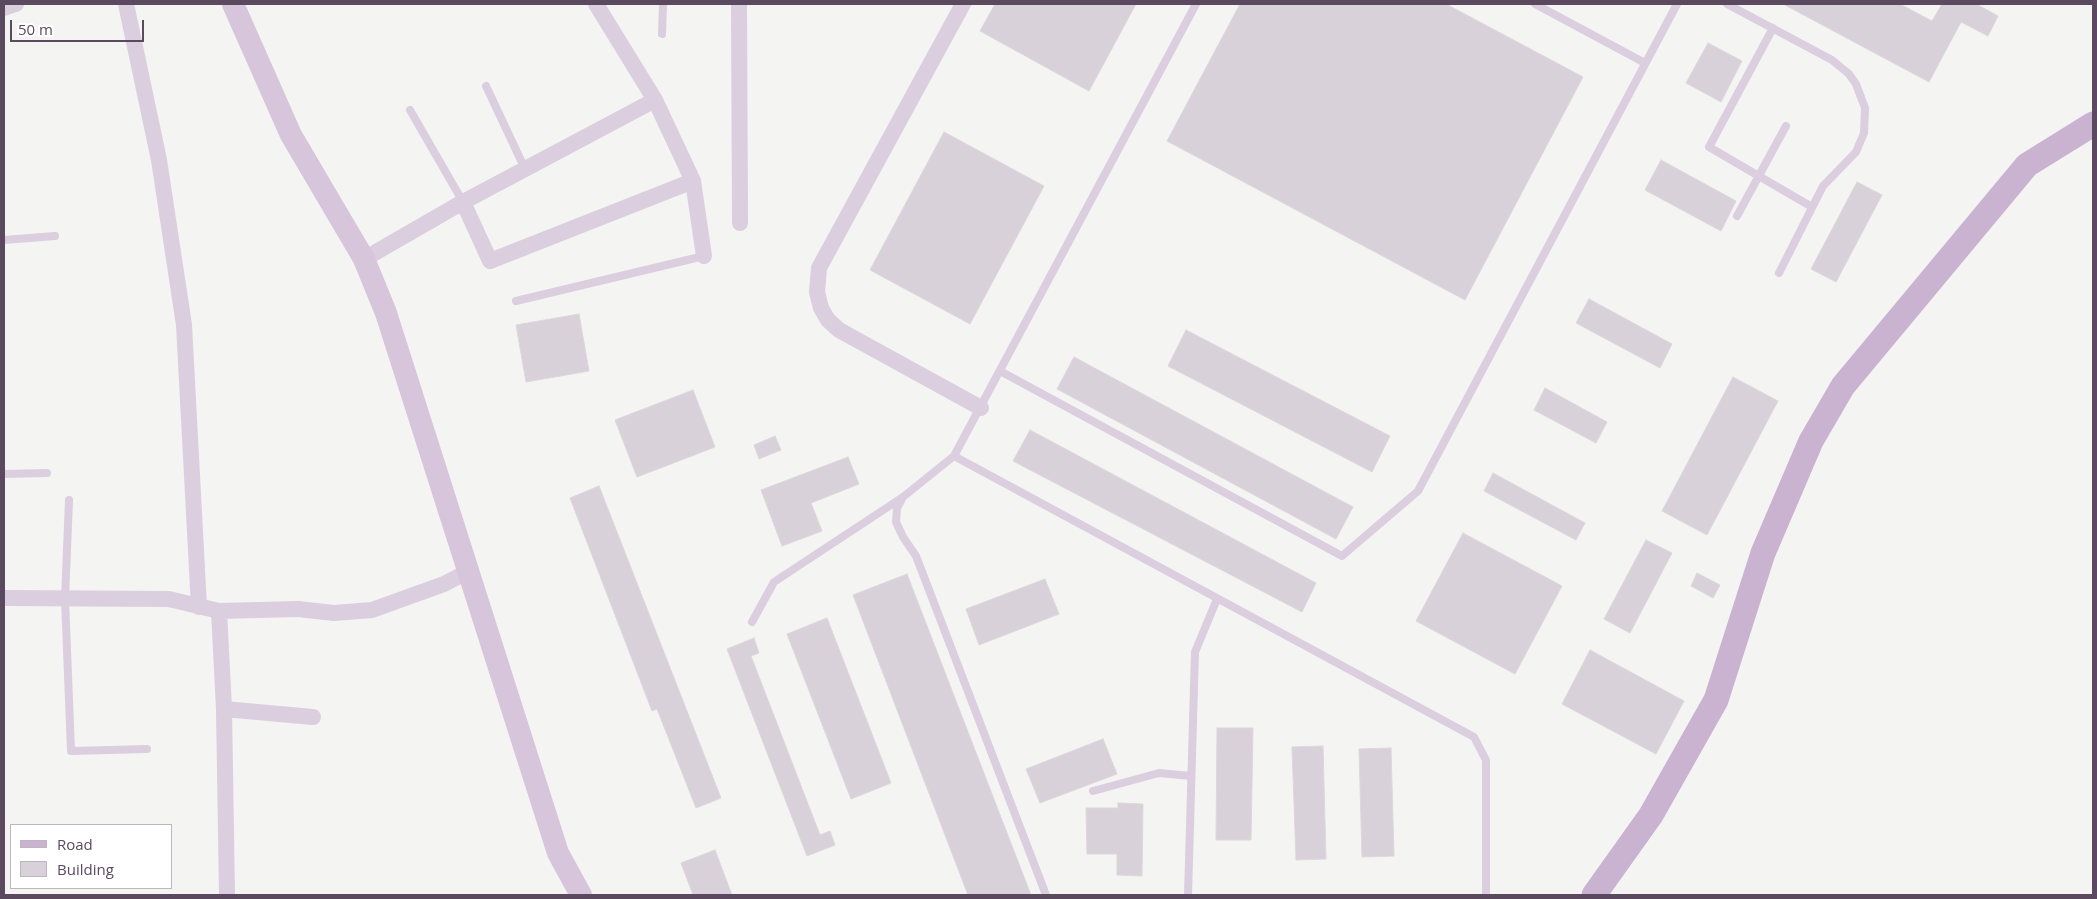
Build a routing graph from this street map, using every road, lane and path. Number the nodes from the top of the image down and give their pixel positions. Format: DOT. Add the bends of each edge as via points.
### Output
graph roads {
  1 [pos="16,4"];
  2 [pos="126,4"];
  3 [pos="233,4"];
  4 [pos="596,4"];
  5 [pos="663,4"];
  6 [pos="739,4"];
  7 [pos="963,4"];
  8 [pos="1196,4"];
  9 [pos="1535,4"];
  10 [pos="1677,4"];
  11 [pos="1727,4"];
  12 [pos="4,8"];
  13 [pos="1773,28"];
  14 [pos="662,34"];
  15 [pos="1645,63"];
  16 [pos="486,86"];
  17 [pos="655,100"];
  18 [pos="410,110"];
  19 [pos="2093,124"];
  20 [pos="1786,126"];
  21 [pos="525,170"];
  22 [pos="1758,177"];
  23 [pos="693,181"];
  24 [pos="464,202"];
  25 [pos="1812,208"];
  26 [pos="1737,216"];
  27 [pos="740,223"];
  28 [pos="55,236"];
  29 [pos="4,240"];
  30 [pos="704,256"];
  31 [pos="364,259"];
  32 [pos="1779,273"];
  33 [pos="516,301"];
  34 [pos="1000,371"];
  35 [pos="981,408"];
  36 [pos="954,456"];
  37 [pos="47,473"];
  38 [pos="4,474"];
  39 [pos="903,497"];
  40 [pos="69,500"];
  41 [pos="467,572"];
  42 [pos="4,598"];
  43 [pos="65,598"];
  44 [pos="1217,599"];
  45 [pos="199,607"];
  46 [pos="219,611"];
  47 [pos="752,622"];
  48 [pos="224,709"];
  49 [pos="313,717"];
  50 [pos="147,749"];
  51 [pos="1191,776"];
  52 [pos="1093,790"];
  53 [pos="227,895"];
  54 [pos="581,895"];
  55 [pos="1046,895"];
  56 [pos="1188,895"];
  57 [pos="1486,895"];
  58 [pos="1594,895"];
  1 -- 12 [label="street"];
  2 -- 45 [label="street" via="159,160 184,325"];
  3 -- 31 [label="main road" via="291,135"];
  4 -- 17 [label="street"];
  5 -- 14 [label="lane"];
  6 -- 27 [label="street"];
  7 -- 35 [label="street" via="819,268 817,292 821,308 839,330"];
  8 -- 34 [label="lane"];
  9 -- 15 [label="lane"];
  10 -- 15 [label="lane"];
  11 -- 13 [label="lane"];
  13 -- 22 [label="lane" via="1708,147"];
  13 -- 25 [label="lane" via="1832,60 1849,74 1865,108 1864,133 1856,152 1823,186"];
  15 -- 34 [label="lane" via="1418,491 1342,556"];
  16 -- 21 [label="lane"];
  17 -- 21 [label="street"];
  17 -- 23 [label="street"];
  18 -- 24 [label="lane"];
  19 -- 58 [label="main road" via="2027,166 1843,386 1811,441 1763,553 1716,700 1651,815"];
  20 -- 22 [label="lane"];
  21 -- 24 [label="street"];
  22 -- 25 [label="lane"];
  22 -- 26 [label="lane"];
  23 -- 24 [label="street" via="490,261"];
  23 -- 30 [label="street"];
  24 -- 31 [label="street"];
  25 -- 32 [label="lane"];
  28 -- 29 [label="lane"];
  30 -- 33 [label="lane"];
  31 -- 41 [label="main road" via="386,313"];
  34 -- 35 [label="lane"];
  35 -- 36 [label="lane"];
  36 -- 39 [label="lane"];
  36 -- 44 [label="lane"];
  37 -- 38 [label="lane"];
  39 -- 47 [label="lane" via="774,582"];
  39 -- 55 [label="lane" via="897,508 896,522 916,556"];
  40 -- 43 [label="lane"];
  41 -- 46 [label="street" via="444,584 372,610 334,613 298,609"];
  41 -- 54 [label="main road" via="558,853"];
  42 -- 43 [label="street"];
  43 -- 45 [label="street" via="169,599"];
  43 -- 50 [label="lane" via="71,751"];
  44 -- 51 [label="lane" via="1195,652"];
  44 -- 57 [label="lane" via="1474,737 1486,760"];
  45 -- 46 [label="street"];
  46 -- 48 [label="street"];
  48 -- 49 [label="street"];
  48 -- 53 [label="street"];
  51 -- 52 [label="lane" via="1159,773"];
  51 -- 56 [label="lane"];
}
